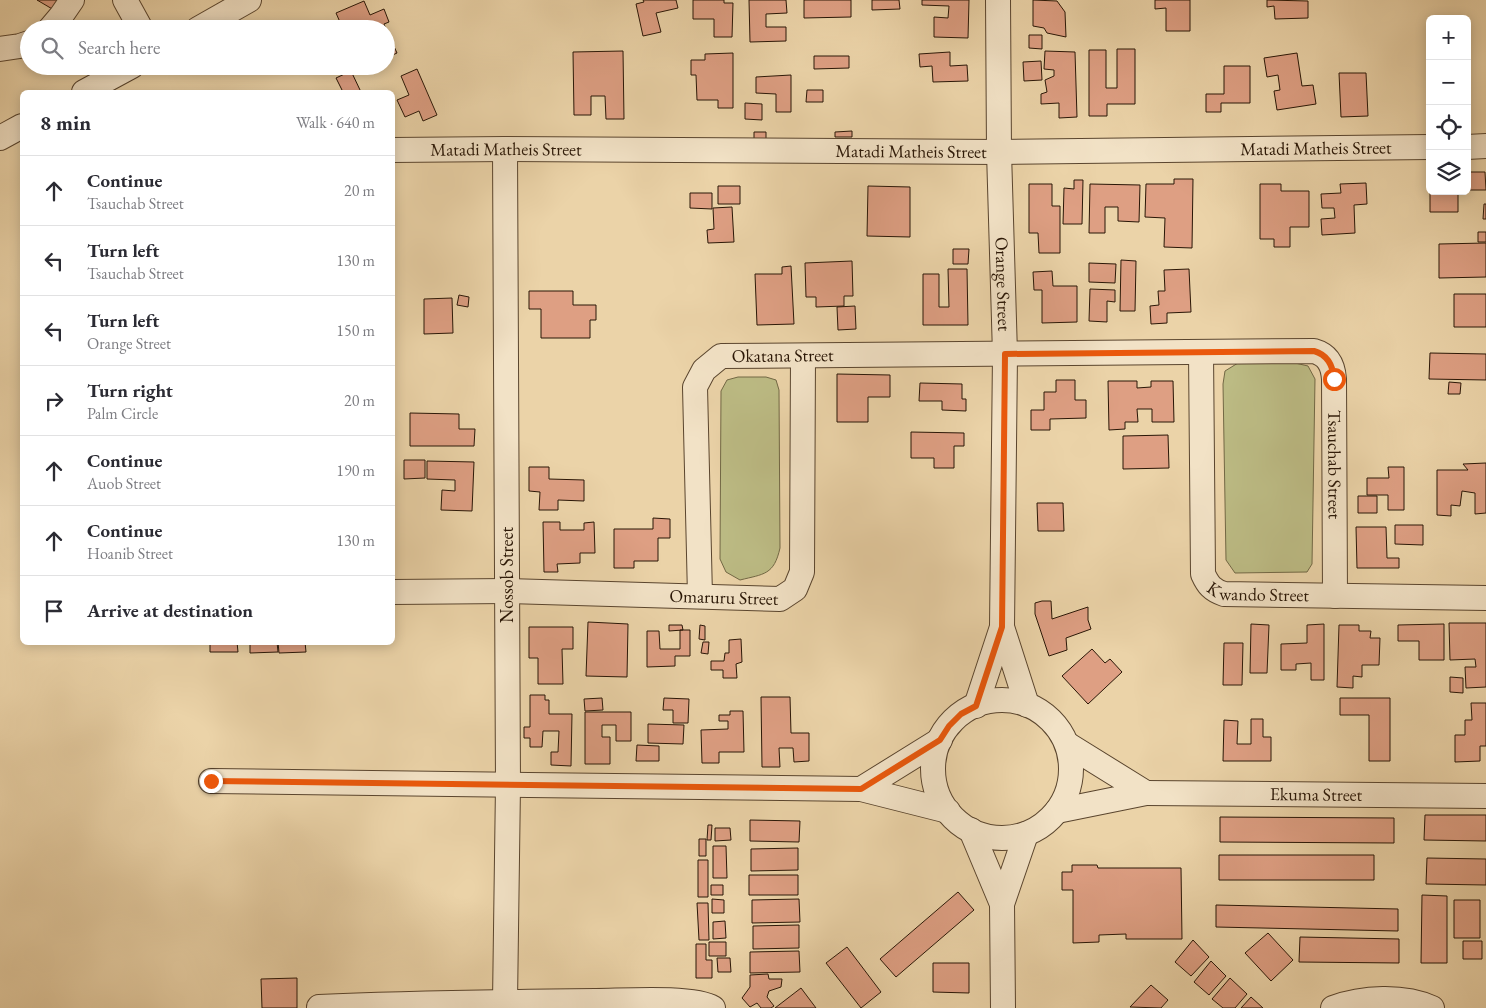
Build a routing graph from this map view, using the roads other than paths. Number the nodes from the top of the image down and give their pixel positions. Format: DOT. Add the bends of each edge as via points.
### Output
graph roads {
  1 [pos="72,0"];
  2 [pos="125,0"];
  3 [pos="249,0"];
  4 [pos="998,0"];
  5 [pos="58,20"];
  6 [pos="136,20"];
  7 [pos="214,20"];
  8 [pos="20,46"];
  9 [pos="0,49"];
  10 [pos="115,75"];
  11 [pos="88,90"];
  12 [pos="20,127"];
  13 [pos="0,138"];
  14 [pos="1486,146"];
  15 [pos="1426,147"];
  16 [pos="1471,147"];
  17 [pos="505,148"];
  18 [pos="395,150"];
  19 [pos="999,152"];
  20 [pos="1202,352"];
  21 [pos="1005,354"];
  22 [pos="803,356"];
  23 [pos="507,591"];
  24 [pos="395,592"];
  25 [pos="700,596"];
  26 [pos="1335,596"];
  27 [pos="1486,598"];
  28 [pos="1002,627"];
  29 [pos="1027,705"];
  30 [pos="976,706"];
  31 [pos="940,740"];
  32 [pos="1067,744"];
  33 [pos="211,781"];
  34 [pos="508,785"];
  35 [pos="861,789"];
  36 [pos="1146,793"];
  37 [pos="1486,796"];
  38 [pos="948,811"];
  39 [pos="1058,811"];
  40 [pos="971,830"];
  41 [pos="1026,834"];
  42 [pos="1002,904"];
  43 [pos="505,1002"];
  44 [pos="319,1007"];
  45 [pos="365,1007"];
  46 [pos="713,1008"];
  47 [pos="1003,1008"];
  48 [pos="1333,1008"];
  49 [pos="1432,1008"];
  1 -- 5 [label="street"];
  2 -- 6 [label="street"];
  3 -- 7 [label="street"];
  4 -- 19 [label="street, Orange Street"];
  8 -- 9 [label="street"];
  10 -- 11 [label="street"];
  12 -- 13 [label="street"];
  14 -- 16 [label="street"];
  15 -- 19 [label="street, Matadi Matheis Street"];
  17 -- 18 [label="street, Matadi Matheis Street"];
  17 -- 19 [label="street, Matadi Matheis Street"];
  17 -- 23 [label="street, Nossob Street"];
  19 -- 21 [label="street, Orange Street"];
  20 -- 21 [label="street, Tsauchab Street"];
  20 -- 26 [label="street, Kwando Street" via="1203,574 1207,584 1224,594"];
  20 -- 26 [label="street, Tsauchab Street" via="1314,351 1321,353 1331,365 1334,379"];
  21 -- 22 [label="street, Okatana Street"];
  21 -- 28 [label="street, Orange Street"];
  22 -- 25 [label="street, Okatana Street" via="722,356 704,370 695,387"];
  22 -- 25 [label="street, Omaruru Street" via="802,572 795,589 780,599"];
  23 -- 24 [label="street, Omaruru Street"];
  23 -- 25 [label="street, Omaruru Street"];
  23 -- 34 [label="street, Nossob Street"];
  26 -- 27 [label="street, Kwando Street"];
  28 -- 29 [label="street, Orange Street"];
  28 -- 30 [label="street, Orange Street"];
  29 -- 30 [label="street" via="993,701"];
  29 -- 32 [label="street" via="1058,727"];
  30 -- 31 [label="street" via="961,714"];
  31 -- 35 [label="street"];
  31 -- 38 [label="street" via="934,758 934,777 938,795"];
  32 -- 36 [label="street"];
  32 -- 39 [label="street" via="1072,767 1068,790"];
  33 -- 34 [label="street"];
  34 -- 35 [label="street"];
  34 -- 43 [label="street, Nossob Street"];
  35 -- 38 [label="street"];
  36 -- 37 [label="street, Ekuma Street"];
  36 -- 39 [label="street, Ekuma Street"];
  38 -- 40 [label="street"];
  39 -- 41 [label="street" via="1043,825"];
  40 -- 41 [label="street" via="989,837 1008,838"];
  40 -- 42 [label="street"];
  41 -- 42 [label="street"];
  42 -- 47 [label="street"];
  43 -- 45 [label="street"];
  43 -- 46 [label="street" via="676,1000"];
  44 -- 45 [label="street"];
  48 -- 49 [label="street" via="1388,1000"];
}
